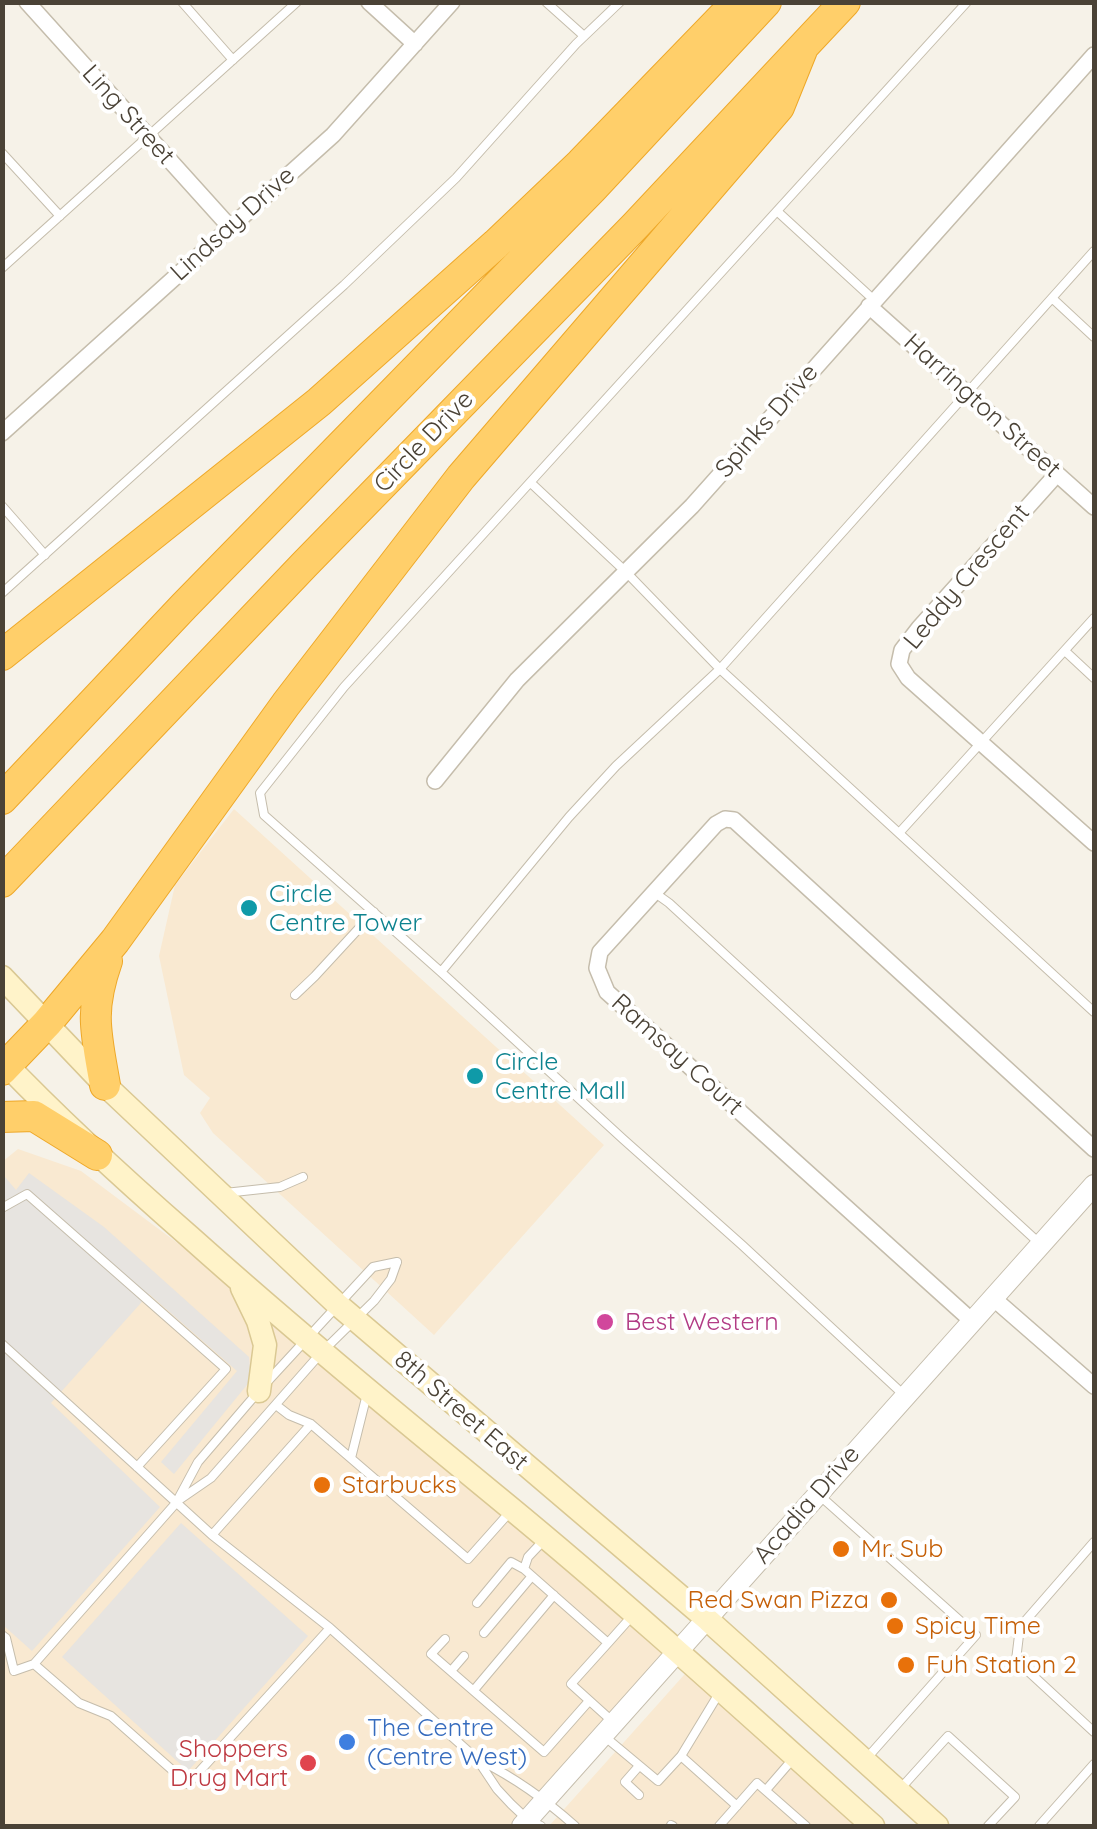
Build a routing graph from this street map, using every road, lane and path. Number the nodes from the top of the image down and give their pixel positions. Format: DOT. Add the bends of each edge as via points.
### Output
graph roads {
  1 [pos="27,2"];
  2 [pos="182,2"];
  3 [pos="297,2"];
  4 [pos="370,2"];
  5 [pos="452,2"];
  6 [pos="546,2"];
  7 [pos="620,2"];
  8 [pos="737,2"];
  9 [pos="766,2"];
  10 [pos="846,2"];
  11 [pos="967,2"];
  12 [pos="584,36"];
  13 [pos="415,44"];
  14 [pos="802,50"];
  15 [pos="1094,55"];
  16 [pos="233,60"];
  17 [pos="148,138"];
  18 [pos="2,153"];
  19 [pos="778,212"];
  20 [pos="60,216"];
  21 [pos="229,226"];
  22 [pos="1094,251"];
  23 [pos="2,268"];
  24 [pos="1052,298"];
  25 [pos="872,303"];
  26 [pos="1094,337"];
  27 [pos="968,394"];
  28 [pos="2,433"];
  29 [pos="1057,474"];
  30 [pos="531,483"];
  31 [pos="2,506"];
  32 [pos="1094,507"];
  33 [pos="45,555"];
  34 [pos="626,572"];
  35 [pos="2,593"];
  36 [pos="1094,618"];
  37 [pos="1064,651"];
  38 [pos="2,655"];
  39 [pos="720,668"];
  40 [pos="1094,678"];
  41 [pos="981,741"];
  42 [pos="435,781"];
  43 [pos="2,798"];
  44 [pos="900,832"];
  45 [pos="1094,843"];
  46 [pos="2,882"];
  47 [pos="655,894"];
  48 [pos="374,912"];
  49 [pos="115,941"];
  50 [pos="442,972"];
  51 [pos="2,977"];
  52 [pos="294,995"];
  53 [pos="1094,1012"];
  54 [pos="47,1024"];
  55 [pos="4,1065"];
  56 [pos="105,1085"];
  57 [pos="2,1117"];
  58 [pos="1094,1149"];
  59 [pos="97,1155"];
  60 [pos="303,1177"];
  61 [pos="1094,1184"];
  62 [pos="220,1194"];
  63 [pos="2,1208"];
  64 [pos="1041,1244"];
  65 [pos="238,1280"];
  66 [pos="993,1298"];
  67 [pos="337,1304"];
  68 [pos="356,1320"];
  69 [pos="972,1321"];
  70 [pos="2,1344"];
  71 [pos="314,1346"];
  72 [pos="1094,1386"];
  73 [pos="368,1392"];
  74 [pos="905,1396"];
  75 [pos="268,1398"];
  76 [pos="311,1424"];
  77 [pos="351,1458"];
  78 [pos="137,1467"];
  79 [pos="818,1493"];
  80 [pos="176,1503"];
  81 [pos="512,1510"];
  82 [pos="212,1535"];
  83 [pos="545,1539"];
  84 [pos="1094,1542"];
  85 [pos="524,1569"];
  86 [pos="532,1576"];
  87 [pos="554,1596"];
  88 [pos="477,1602"];
  89 [pos="633,1614"];
  90 [pos="708,1620"];
  91 [pos="330,1628"];
  92 [pos="484,1633"];
  93 [pos="2,1635"];
  94 [pos="445,1639"];
  95 [pos="608,1643"];
  96 [pos="678,1654"];
  97 [pos="464,1656"];
  98 [pos="34,1664"];
  99 [pos="451,1671"];
  100 [pos="474,1690"];
  101 [pos="720,1692"];
  102 [pos="590,1701"];
  103 [pos="610,1730"];
  104 [pos="1094,1732"];
  105 [pos="680,1756"];
  106 [pos="795,1757"];
  107 [pos="476,1759"];
  108 [pos="864,1761"];
  109 [pos="1094,1764"];
  110 [pos="639,1766"];
  111 [pos="766,1790"];
  112 [pos="898,1792"];
  113 [pos="639,1795"];
  114 [pos="545,1801"];
  115 [pos="737,1806"];
  116 [pos="530,1824"];
  117 [pos="575,1826"];
  118 [pos="718,1826"];
  119 [pos="806,1826"];
  120 [pos="871,1826"];
  121 [pos="937,1826"];
  122 [pos="988,1826"];
  123 [pos="1039,1826"];
  1 -- 17 [label="street, Ling Street"];
  2 -- 16 [label="lane"];
  3 -- 16 [label="lane"];
  4 -- 13 [label="street"];
  5 -- 13 [label="street, Lindsay Drive"];
  6 -- 12 [label="lane"];
  7 -- 12 [label="lane"];
  8 -- 38 [label="highway" via="581,163 319,402"];
  9 -- 43 [label="highway"];
  10 -- 14 [label="highway, Circle Drive"];
  11 -- 19 [label="lane"];
  12 -- 33 [label="lane" via="456,178"];
  13 -- 21 [label="street, Lindsay Drive" via="333,134"];
  14 -- 46 [label="highway, Circle Drive"];
  14 -- 49 [label="highway" via="778,107 461,477"];
  15 -- 25 [label="street, Spinks Drive"];
  16 -- 17 [label="lane"];
  17 -- 20 [label="lane"];
  17 -- 21 [label="street, Ling Street"];
  18 -- 20 [label="lane"];
  19 -- 25 [label="lane"];
  19 -- 30 [label="lane"];
  20 -- 23 [label="lane"];
  21 -- 28 [label="street, Lindsay Drive"];
  22 -- 24 [label="lane"];
  24 -- 26 [label="lane"];
  24 -- 27 [label="lane"];
  25 -- 27 [label="street, Harrington Street"];
  25 -- 34 [label="street, Spinks Drive"];
  27 -- 29 [label="street, Harrington Street"];
  27 -- 39 [label="lane"];
  29 -- 32 [label="street, Harrington Street"];
  29 -- 41 [label="street, Leddy Crescent" via="902,650 899,664 908,678"];
  30 -- 34 [label="lane"];
  30 -- 48 [label="lane" via="344,687 260,793 264,815"];
  31 -- 33 [label="lane"];
  33 -- 35 [label="lane"];
  34 -- 39 [label="lane"];
  34 -- 42 [label="street, Spinks Drive" via="518,680"];
  36 -- 37 [label="lane"];
  37 -- 40 [label="lane"];
  37 -- 41 [label="lane"];
  39 -- 44 [label="lane"];
  39 -- 50 [label="lane" via="616,766"];
  41 -- 44 [label="lane"];
  41 -- 45 [label="street, Leddy Crescent"];
  44 -- 53 [label="lane"];
  47 -- 58 [label="street, Ramsay Court" via="716,824 734,820"];
  47 -- 64 [label="lane"];
  47 -- 69 [label="street, Ramsay Court" via="600,952 596,968 607,992"];
  48 -- 50 [label="lane"];
  48 -- 52 [label="lane"];
  49 -- 54 [label="highway"];
  49 -- 56 [label="highway" via="94,1011"];
  50 -- 74 [label="lane"];
  51 -- 54 [label="main road, 8th Street East"];
  54 -- 55 [label="highway"];
  54 -- 56 [label="main road, 8th Street East"];
  55 -- 59 [label="main road, 8th Street East"];
  56 -- 62 [label="main road, 8th Street East"];
  57 -- 59 [label="highway" via="34,1116"];
  59 -- 65 [label="main road, 8th Street East"];
  60 -- 62 [label="lane" via="280,1187"];
  61 -- 64 [label="street, Acadia Drive"];
  62 -- 67 [label="main road, 8th Street East"];
  63 -- 78 [label="lane" via="27,1194 226,1369"];
  64 -- 66 [label="street, Acadia Drive"];
  65 -- 71 [label="main road, 8th Street East"];
  65 -- 75 [label="main road" via="265,1346"];
  66 -- 69 [label="street, Acadia Drive"];
  66 -- 72 [label="street"];
  67 -- 68 [label="main road, 8th Street East"];
  67 -- 68 [label="lane" via="373,1267 396,1262 391,1279"];
  67 -- 71 [label="lane"];
  68 -- 71 [label="lane"];
  68 -- 90 [label="main road, 8th Street East"];
  69 -- 74 [label="street, Acadia Drive"];
  70 -- 78 [label="lane"];
  71 -- 73 [label="main road, 8th Street East"];
  71 -- 75 [label="lane"];
  71 -- 75 [label="lane"];
  73 -- 77 [label="lane"];
  73 -- 81 [label="main road, 8th Street East"];
  74 -- 79 [label="street, Acadia Drive"];
  75 -- 76 [label="lane"];
  75 -- 80 [label="lane" via="211,1478"];
  75 -- 80 [label="lane" via="198,1462"];
  76 -- 77 [label="lane"];
  76 -- 82 [label="lane"];
  77 -- 81 [label="lane" via="468,1559"];
  78 -- 80 [label="lane"];
  79 -- 90 [label="street, Acadia Drive"];
  79 -- 108 [label="lane" via="976,1635"];
  80 -- 82 [label="lane"];
  80 -- 98 [label="lane"];
  81 -- 83 [label="main road, 8th Street East"];
  82 -- 91 [label="lane"];
  83 -- 85 [label="lane"];
  83 -- 89 [label="main road, 8th Street East"];
  84 -- 104 [label="lane" via="1020,1628 1016,1660"];
  85 -- 86 [label="lane"];
  85 -- 88 [label="lane" via="511,1562"];
  86 -- 87 [label="lane"];
  86 -- 92 [label="lane"];
  87 -- 95 [label="lane"];
  87 -- 100 [label="lane"];
  89 -- 95 [label="lane"];
  89 -- 96 [label="main road, 8th Street East"];
  90 -- 96 [label="street, Acadia Drive"];
  90 -- 108 [label="main road, 8th Street East"];
  91 -- 98 [label="lane" via="188,1784 111,1716 78,1704"];
  91 -- 107 [label="lane"];
  93 -- 98 [label="lane" via="14,1670"];
  94 -- 99 [label="lane" via="431,1654"];
  95 -- 102 [label="lane" via="571,1684"];
  96 -- 101 [label="main road, 8th Street East"];
  96 -- 103 [label="street, Acadia Drive"];
  97 -- 99 [label="lane"];
  99 -- 100 [label="lane"];
  100 -- 102 [label="lane" via="544,1752"];
  101 -- 105 [label="lane"];
  101 -- 106 [label="main road, 8th Street East"];
  102 -- 103 [label="lane"];
  103 -- 110 [label="lane"];
  103 -- 114 [label="street, Acadia Drive"];
  105 -- 110 [label="lane" via="658,1781"];
  105 -- 115 [label="lane"];
  106 -- 111 [label="lane"];
  106 -- 120 [label="main road, 8th Street East"];
  107 -- 114 [label="lane"];
  107 -- 116 [label="lane"];
  108 -- 112 [label="main road, 8th Street East"];
  109 -- 123 [label="lane"];
  110 -- 113 [label="lane" via="624,1782"];
  111 -- 115 [label="lane" via="757,1783"];
  111 -- 119 [label="lane"];
  112 -- 121 [label="main road, 8th Street East"];
  112 -- 122 [label="lane" via="948,1736 1015,1797"];
  114 -- 116 [label="street, Acadia Drive"];
  114 -- 117 [label="lane"];
  115 -- 118 [label="lane"];
}
